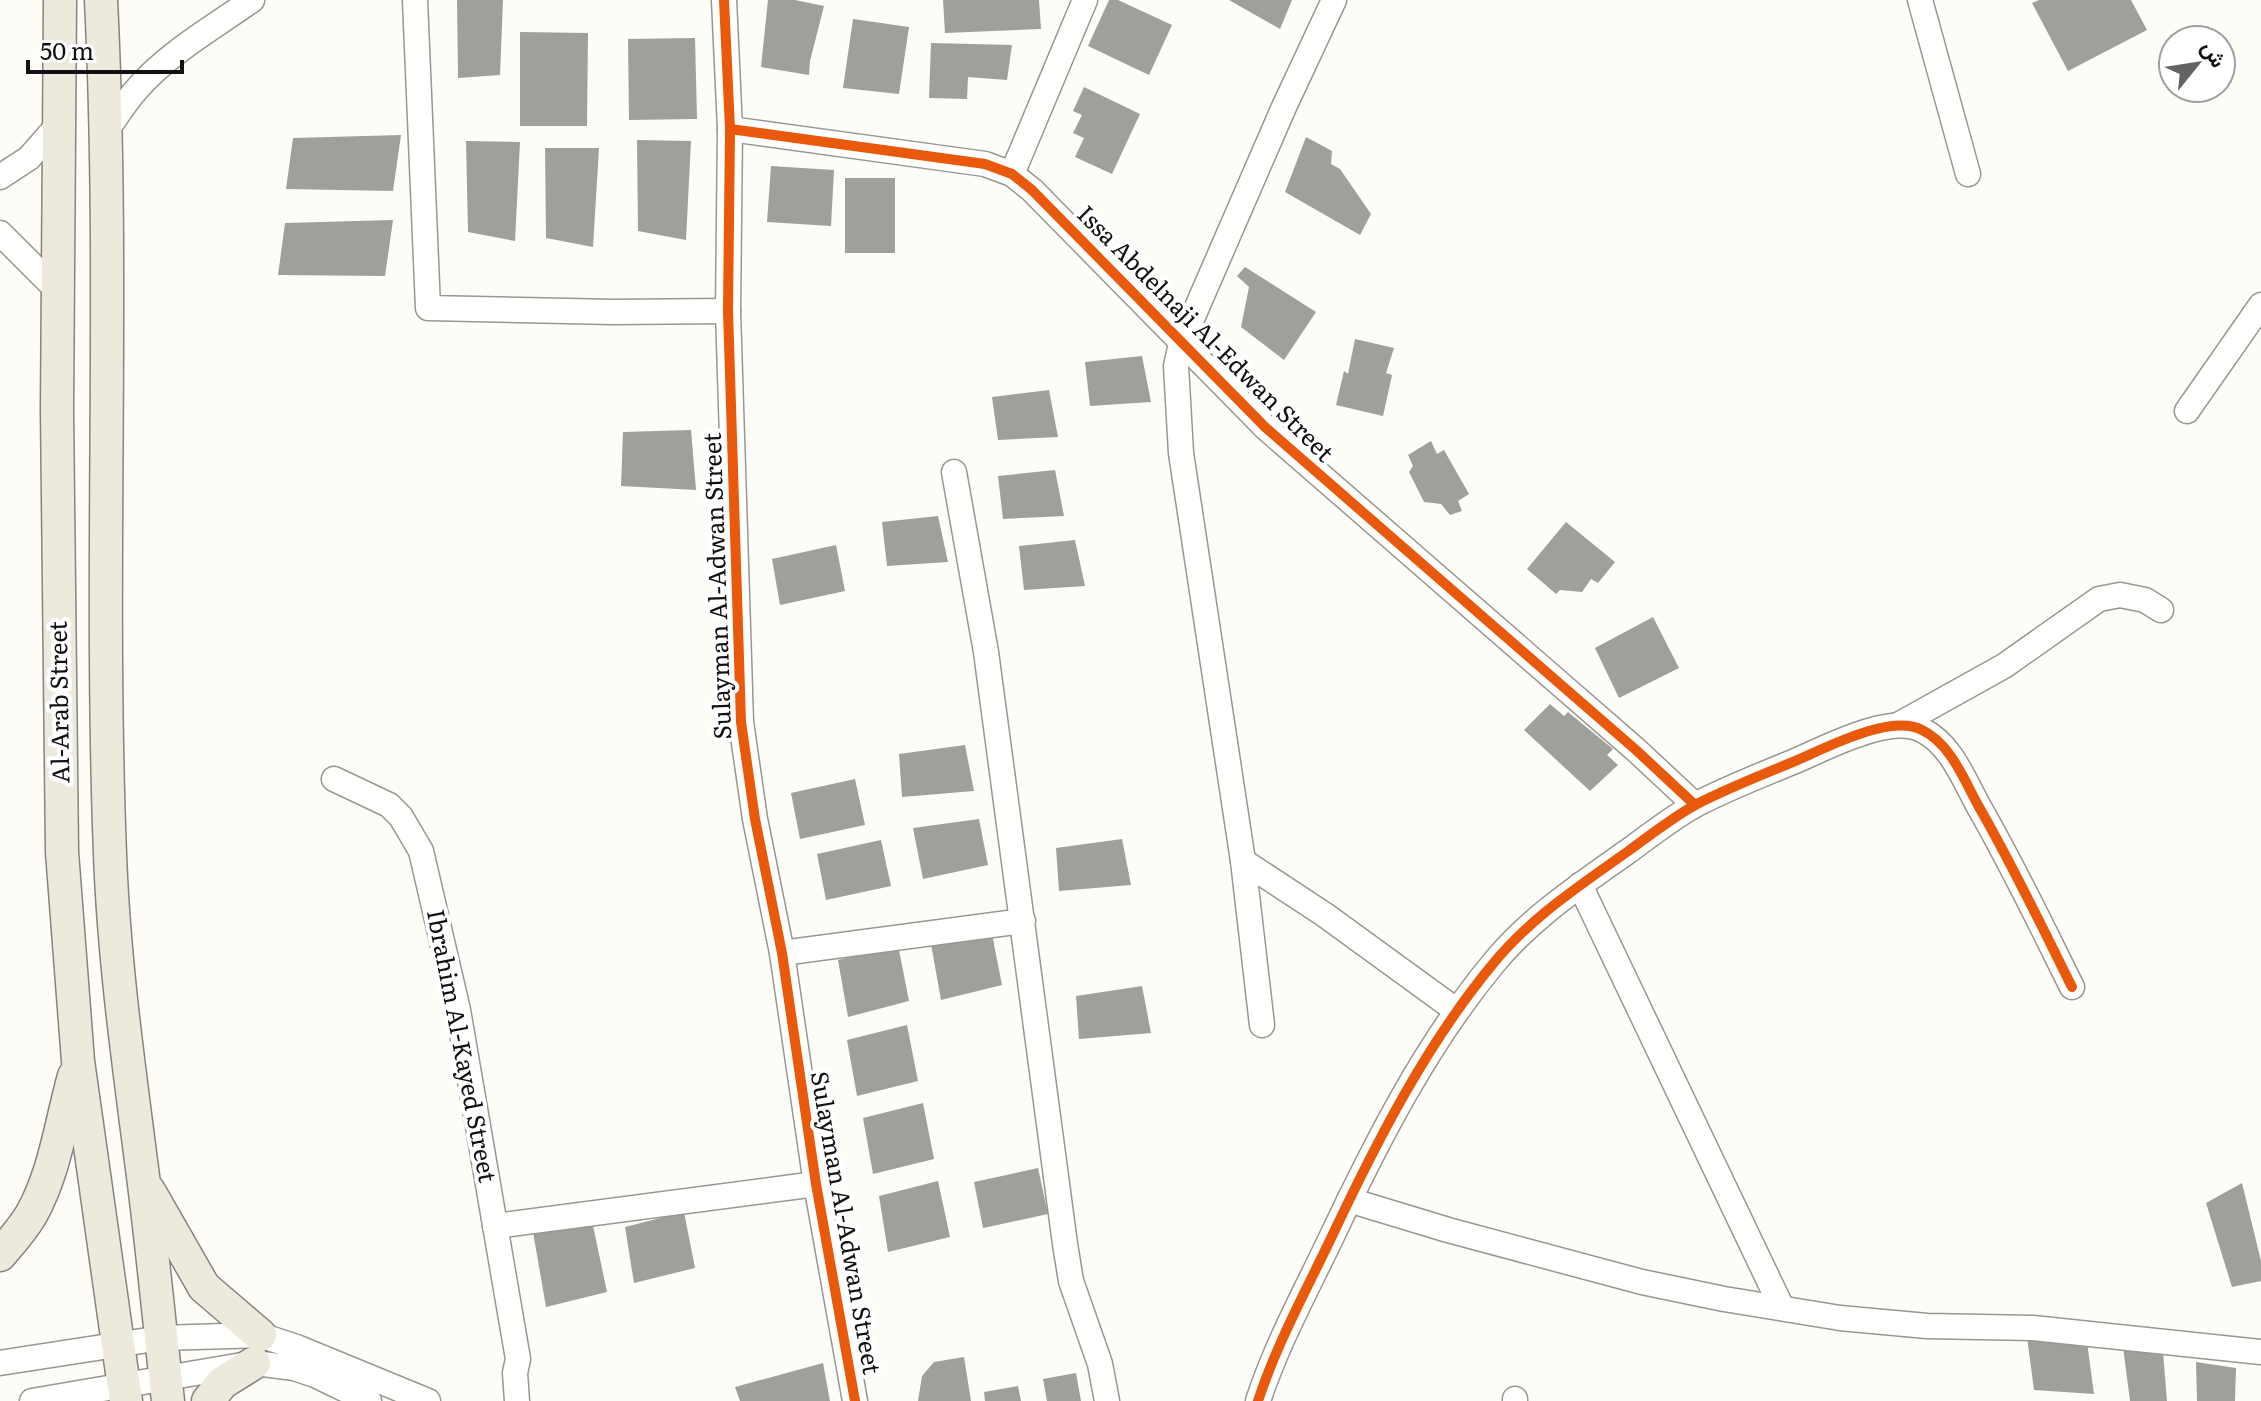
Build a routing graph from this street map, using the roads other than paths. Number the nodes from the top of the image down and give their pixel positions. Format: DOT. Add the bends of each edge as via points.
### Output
graph roads {
  1 [pos="60,0"];
  2 [pos="101,0"];
  3 [pos="252,0"];
  4 [pos="415,0"];
  5 [pos="724,0"];
  6 [pos="1085,0"];
  7 [pos="1334,0"];
  8 [pos="1920,0"];
  9 [pos="59,124"];
  10 [pos="730,129"];
  11 [pos="107,130"];
  12 [pos="1012,174"];
  13 [pos="1968,174"];
  14 [pos="0,177"];
  15 [pos="0,233"];
  16 [pos="59,292"];
  17 [pos="2261,305"];
  18 [pos="728,311"];
  19 [pos="1181,344"];
  20 [pos="2187,411"];
  21 [pos="954,472"];
  22 [pos="2161,610"];
  23 [pos="1898,725"];
  24 [pos="334,779"];
  25 [pos="1695,805"];
  26 [pos="1243,861"];
  27 [pos="1580,885"];
  28 [pos="1023,921"];
  29 [pos="782,953"];
  30 [pos="2072,987"];
  31 [pos="1457,1011"];
  32 [pos="1262,1025"];
  33 [pos="78,1061"];
  34 [pos="143,1181"];
  35 [pos="816,1184"];
  36 [pos="1349,1200"];
  37 [pos="495,1226"];
  38 [pos="0,1255"];
  39 [pos="1782,1308"];
  40 [pos="161,1338"];
  41 [pos="117,1345"];
  42 [pos="257,1349"];
  43 [pos="2261,1352"];
  44 [pos="518,1359"];
  45 [pos="0,1363"];
  46 [pos="167,1389"];
  47 [pos="124,1393"];
  48 [pos="32,1401"];
  49 [pos="208,1401"];
  50 [pos="369,1401"];
  51 [pos="428,1401"];
  52 [pos="517,1401"];
  53 [pos="533,1401"];
  54 [pos="855,1401"];
  55 [pos="1107,1401"];
  56 [pos="1258,1401"];
  1 -- 9 [label="main road, Al-Arab Street"];
  2 -- 11 [label="main road, Al-Arab Street"];
  3 -- 11 [label="street" via="160,68"];
  4 -- 18 [label="street" via="428,308"];
  5 -- 10 [label="street, Sulayman Al-Adwan Street"];
  6 -- 12 [label="street"];
  7 -- 19 [label="street"];
  8 -- 13 [label="street"];
  9 -- 14 [label="street" via="29,158"];
  9 -- 16 [label="main road, Al-Arab Street"];
  10 -- 12 [label="street, Issa Abdelnaji Al-Edwan Street" via="985,164"];
  10 -- 18 [label="street, Sulayman Al-Adwan Street"];
  11 -- 34 [label="main road, Al-Arab Street" via="104,672 109,842 127,1069"];
  12 -- 19 [label="street, Issa Abdelnaji Al-Edwan Street"];
  15 -- 16 [label="street"];
  16 -- 33 [label="main road, Al-Arab Street" via="62,852"];
  17 -- 20 [label="street"];
  18 -- 29 [label="street, Sulayman Al-Adwan Street" via="741,722"];
  19 -- 25 [label="street, Issa Abdelnaji Al-Edwan Street" via="1266,428"];
  19 -- 26 [label="street" via="1176,379 1181,453"];
  21 -- 28 [label="street" via="986,652"];
  22 -- 23 [label="street" via="2120,595 2099,599 2004,666"];
  23 -- 25 [label="street" via="1845,740"];
  23 -- 30 [label="street" via="1934,736 1949,754"];
  24 -- 37 [label="street, Ibrahim Al-Kayed Street" via="389,805 421,851 458,1010"];
  25 -- 27 [label="street"];
  26 -- 31 [label="street"];
  26 -- 32 [label="street"];
  27 -- 31 [label="street" via="1522,932"];
  27 -- 39 [label="street"];
  28 -- 29 [label="street"];
  28 -- 55 [label="street" via="1071,1281"];
  29 -- 35 [label="street, Sulayman Al-Adwan Street"];
  31 -- 36 [label="street" via="1395,1111"];
  33 -- 38 [label="main road" via="37,1203"];
  33 -- 41 [label="main road, Al-Arab Street"];
  34 -- 40 [label="main road, Al-Arab Street"];
  34 -- 42 [label="main road" via="204,1287"];
  35 -- 37 [label="street"];
  35 -- 54 [label="street, Sulayman Al-Adwan Street"];
  36 -- 39 [label="street" via="1642,1282"];
  36 -- 56 [label="street"];
  37 -- 44 [label="street, Ibrahim Al-Kayed Street"];
  39 -- 43 [label="street" via="1912,1325 2033,1328"];
  40 -- 41 [label="street"];
  40 -- 42 [label="street"];
  40 -- 46 [label="main road, Al-Arab Street"];
  41 -- 45 [label="street"];
  41 -- 47 [label="main road, Al-Arab Street"];
  42 -- 46 [label="street"];
  42 -- 49 [label="main road"];
  42 -- 50 [label="street"];
  42 -- 51 [label="street" via="299,1348"];
  44 -- 52 [label="street, Ibrahim Al-Kayed Street"];
  44 -- 53 [label="street, Ibrahim Al-Kayed Street" via="528,1372"];
  46 -- 47 [label="street"];
  47 -- 48 [label="street"];
}
